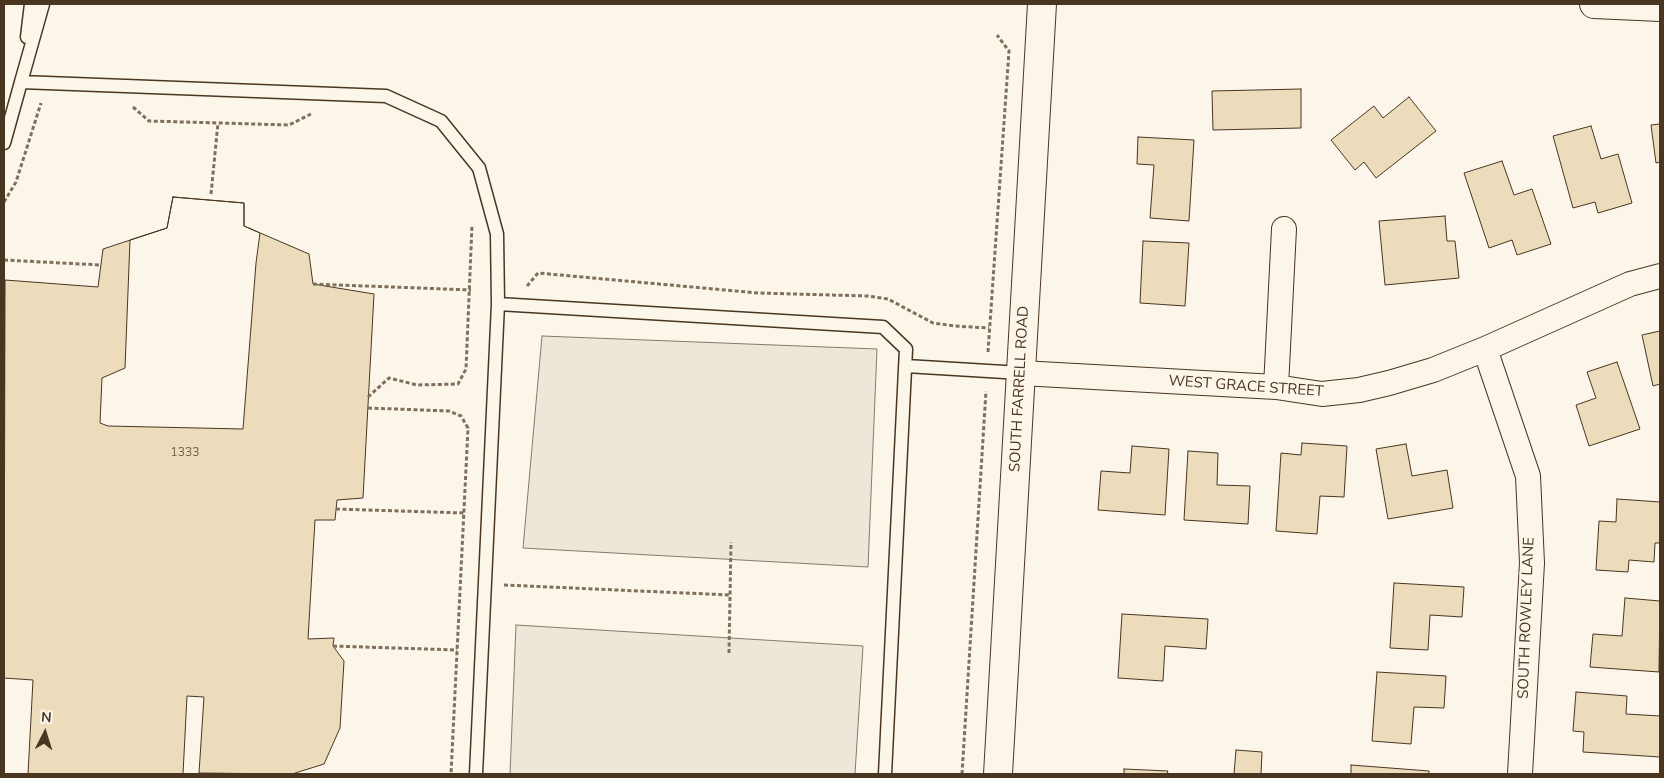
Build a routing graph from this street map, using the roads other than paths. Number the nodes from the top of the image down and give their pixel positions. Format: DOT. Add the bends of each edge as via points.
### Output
graph roads {
  1 [pos="31,4"];
  2 [pos="43,4"];
  3 [pos="1042,4"];
  4 [pos="1594,4"];
  5 [pos="1660,7"];
  6 [pos="21,82"];
  7 [pos="4,144"];
  8 [pos="1284,229"];
  9 [pos="1660,276"];
  10 [pos="498,304"];
  11 [pos="1485,349"];
  12 [pos="906,366"];
  13 [pos="1021,373"];
  14 [pos="1276,387"];
  15 [pos="476,774"];
  16 [pos="886,774"];
  17 [pos="998,774"];
  18 [pos="1520,774"];
  1 -- 6 [label="lane"];
  2 -- 6 [label="lane"];
  3 -- 13 [label="street, SOUTH FARRELL ROAD"];
  4 -- 5 [label="street"];
  6 -- 7 [label="lane"];
  6 -- 10 [label="lane" via="386,96 441,121 479,168 497,234"];
  8 -- 14 [label="street"];
  9 -- 11 [label="street, WEST GRACE STREET" via="1630,284"];
  10 -- 12 [label="lane" via="883,327 906,349"];
  10 -- 15 [label="lane"];
  11 -- 14 [label="street, WEST GRACE STREET" via="1424,372 1359,390 1322,394"];
  11 -- 18 [label="street, SOUTH ROWLEY LANE" via="1528,476 1532,563"];
  12 -- 13 [label="lane"];
  12 -- 16 [label="lane"];
  13 -- 14 [label="street, WEST GRACE STREET"];
  13 -- 17 [label="street, SOUTH FARRELL ROAD"];
}
